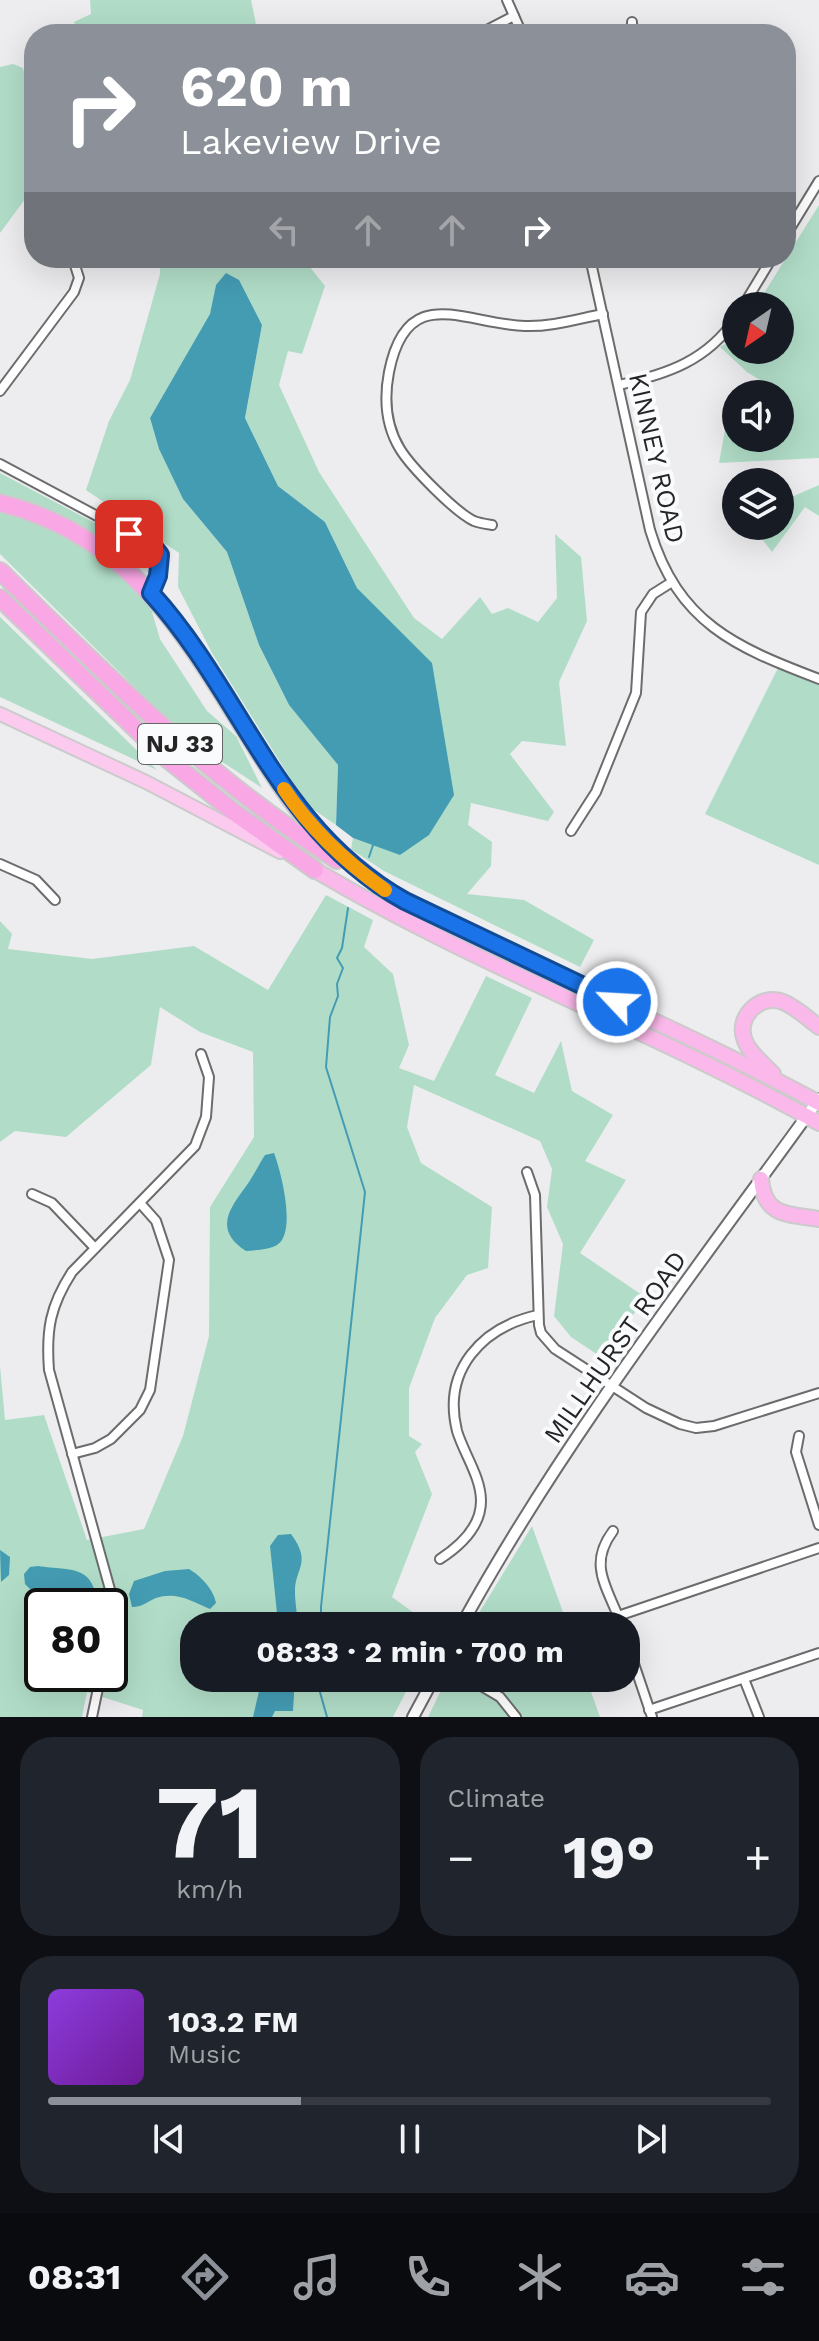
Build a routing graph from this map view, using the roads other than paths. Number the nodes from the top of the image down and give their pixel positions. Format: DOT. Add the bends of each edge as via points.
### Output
graph roads {
  1 [pos="507,0"];
  2 [pos="514,16"];
  3 [pos="498,24"];
  4 [pos="518,24"];
  5 [pos="819,181"];
  6 [pos="796,219"];
  7 [pos="76,268"];
  8 [pos="592,268"];
  9 [pos="766,268"];
  10 [pos="751,292"];
  11 [pos="603,314"];
  12 [pos="722,337"];
  13 [pos="619,385"];
  14 [pos="0,391"];
  15 [pos="0,464"];
  16 [pos="0,503"];
  17 [pos="492,525"];
  18 [pos="0,571"];
  19 [pos="672,582"];
  20 [pos="151,593"];
  21 [pos="0,598"];
  22 [pos="819,679"];
  23 [pos="0,714"];
  24 [pos="571,831"];
  25 [pos="0,864"];
  26 [pos="315,870"];
  27 [pos="383,888"];
  28 [pos="55,900"];
  29 [pos="819,1027"];
  30 [pos="201,1054"];
  31 [pos="782,1083"];
  32 [pos="818,1101"];
  33 [pos="813,1120"];
  34 [pos="527,1172"];
  35 [pos="761,1179"];
  36 [pos="32,1194"];
  37 [pos="140,1203"];
  38 [pos="819,1219"];
  39 [pos="95,1248"];
  40 [pos="538,1315"];
  41 [pos="613,1387"];
  42 [pos="819,1393"];
  43 [pos="799,1436"];
  44 [pos="72,1454"];
  45 [pos="819,1525"];
  46 [pos="613,1531"];
  47 [pos="819,1548"];
  48 [pos="440,1559"];
  49 [pos="110,1588"];
  50 [pos="469,1612"];
  51 [pos="616,1612"];
  52 [pos="640,1614"];
  53 [pos="819,1653"];
  54 [pos="744,1679"];
  55 [pos="640,1683"];
  56 [pos="97,1692"];
  57 [pos="426,1692"];
  58 [pos="492,1692"];
  59 [pos="650,1714"];
  60 [pos="92,1717"];
  61 [pos="413,1717"];
  62 [pos="516,1717"];
  63 [pos="759,1717"];
  1 -- 2 [label="street"];
  2 -- 3 [label="street"];
  2 -- 4 [label="street"];
  5 -- 6 [label="street"];
  7 -- 14 [label="street" via="74,292"];
  8 -- 11 [label="street, KINNEY ROAD"];
  9 -- 10 [label="street"];
  11 -- 13 [label="street, KINNEY ROAD"];
  11 -- 17 [label="street" via="521,326 443,313 420,320 399,341 387,395 396,441 414,467 462,513"];
  12 -- 13 [label="street" via="691,362"];
  13 -- 19 [label="street, KINNEY ROAD" via="650,530"];
  15 -- 20 [label="street" via="153,546 161,566"];
  16 -- 20 [label="highway" via="82,536"];
  18 -- 27 [label="highway, NJ 33" via="195,757 276,820"];
  19 -- 22 [label="street, KINNEY ROAD" via="717,632 756,655"];
  19 -- 24 [label="street" via="653,594 641,612 636,693 596,792"];
  20 -- 27 [label="highway" via="181,629 292,802 346,859"];
  21 -- 26 [label="highway, NJ 33" via="166,758"];
  23 -- 26 [label="main road"];
  25 -- 28 [label="street" via="36,880"];
  26 -- 33 [label="highway, NJ 33" via="412,925 657,1039"];
  27 -- 31 [label="highway, NJ 33"];
  29 -- 31 [label="highway" via="778,1001 761,1002 747,1014 746,1043"];
  30 -- 37 [label="street" via="209,1077 203,1129 195,1146"];
  31 -- 32 [label="highway, NJ 33"];
  32 -- 33 [label="street, MILLHURST ROAD"];
  33 -- 35 [label="street, MILLHURST ROAD"];
  34 -- 40 [label="street" via="535,1195"];
  35 -- 38 [label="highway" via="773,1209"];
  35 -- 41 [label="street, MILLHURST ROAD"];
  36 -- 39 [label="street" via="52,1203"];
  37 -- 39 [label="street"];
  37 -- 44 [label="street" via="156,1221 169,1260 150,1390 140,1410 111,1439"];
  39 -- 44 [label="street" via="62,1288 47,1337 49,1370"];
  40 -- 41 [label="street" via="541,1333 555,1349"];
  40 -- 48 [label="street" via="484,1338 456,1385 457,1429 481,1501 461,1545"];
  41 -- 42 [label="street" via="664,1418 696,1428"];
  41 -- 50 [label="street, MILLHURST ROAD"];
  43 -- 45 [label="street" via="796,1452"];
  44 -- 49 [label="street"];
  46 -- 51 [label="street" via="599,1561"];
  47 -- 52 [label="street"];
  53 -- 54 [label="street"];
  54 -- 59 [label="street"];
  54 -- 63 [label="street"];
  55 -- 59 [label="street"];
  56 -- 60 [label="street"];
  57 -- 61 [label="street"];
  58 -- 62 [label="street"];
}
